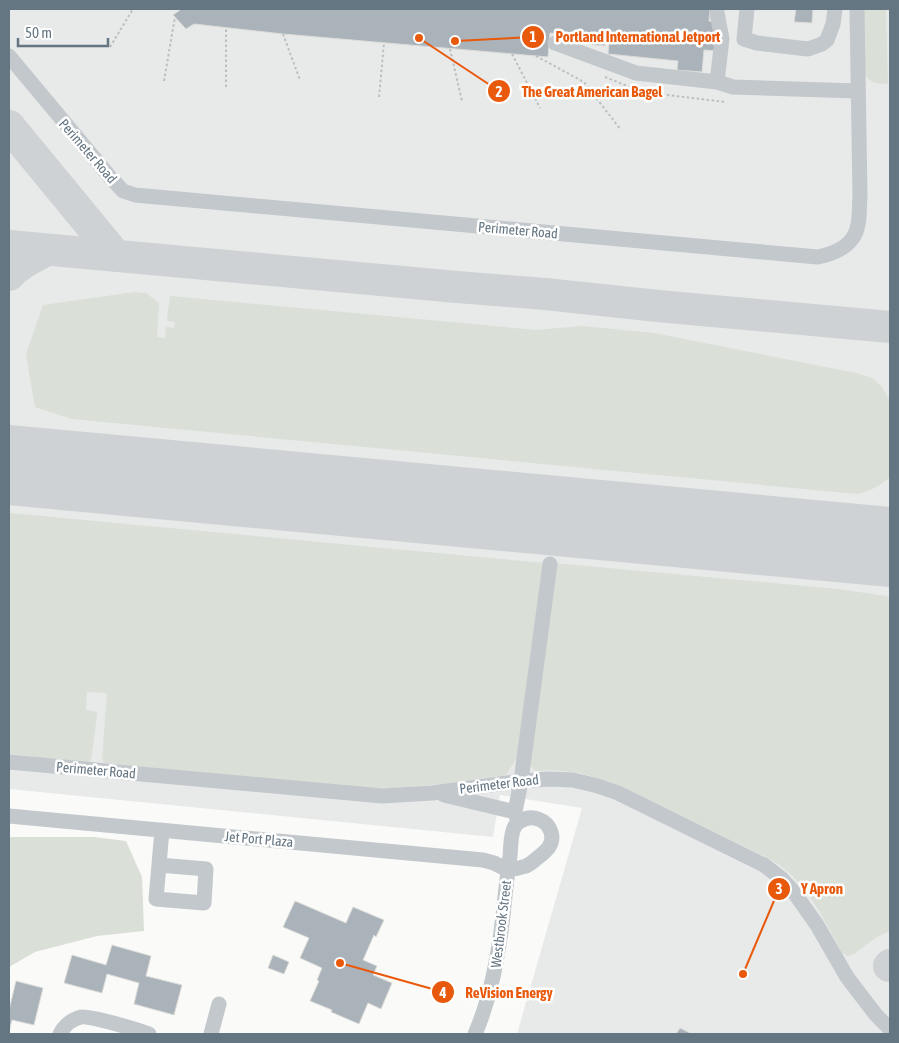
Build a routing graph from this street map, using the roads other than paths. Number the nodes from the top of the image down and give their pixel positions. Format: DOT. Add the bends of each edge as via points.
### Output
graph roads {
  1 [pos="717,9"];
  2 [pos="747,9"];
  3 [pos="835,9"];
  4 [pos="857,9"];
  5 [pos="555,42"];
  6 [pos="9,56"];
  7 [pos="717,82"];
  8 [pos="858,91"];
  9 [pos="550,564"];
  10 [pos="9,762"];
  11 [pos="521,781"];
  12 [pos="432,793"];
  13 [pos="9,816"];
  14 [pos="517,817"];
  15 [pos="162,830"];
  16 [pos="159,865"];
  17 [pos="508,870"];
  18 [pos="219,1004"];
  19 [pos="890,1029"];
  20 [pos="60,1034"];
  21 [pos="149,1034"];
  22 [pos="211,1034"];
  23 [pos="475,1034"];
  1 -- 7 [label="street" via="722,39"];
  2 -- 3 [label="street" via="744,39 808,49 827,40"];
  4 -- 8 [label="street, Perimeter Road"];
  5 -- 7 [label="street" via="636,73"];
  6 -- 8 [label="street, Perimeter Road" via="110,177 135,196 818,257 844,247 852,240 858,225"];
  7 -- 8 [label="street" via="732,87"];
  9 -- 11 [label="street, Westbrook Street"];
  10 -- 12 [label="street, Perimeter Road" via="382,796"];
  11 -- 12 [label="street, Perimeter Road"];
  11 -- 14 [label="street, Westbrook Street"];
  11 -- 19 [label="street, Perimeter Road" via="573,780 598,786 764,865 793,891 818,925 848,977"];
  12 -- 14 [label="street" via="498,807"];
  13 -- 15 [label="street, Jet Port Plaza"];
  14 -- 17 [label="street, Westbrook Street"];
  14 -- 17 [label="street" via="543,821 551,831 551,844 528,865"];
  15 -- 16 [label="street"];
  15 -- 17 [label="street, Jet Port Plaza" via="484,860"];
  17 -- 23 [label="street, Westbrook Street" via="494,974"];
  18 -- 22 [label="street"];
  20 -- 21 [label="street" via="72,1020 82,1016"];
}
